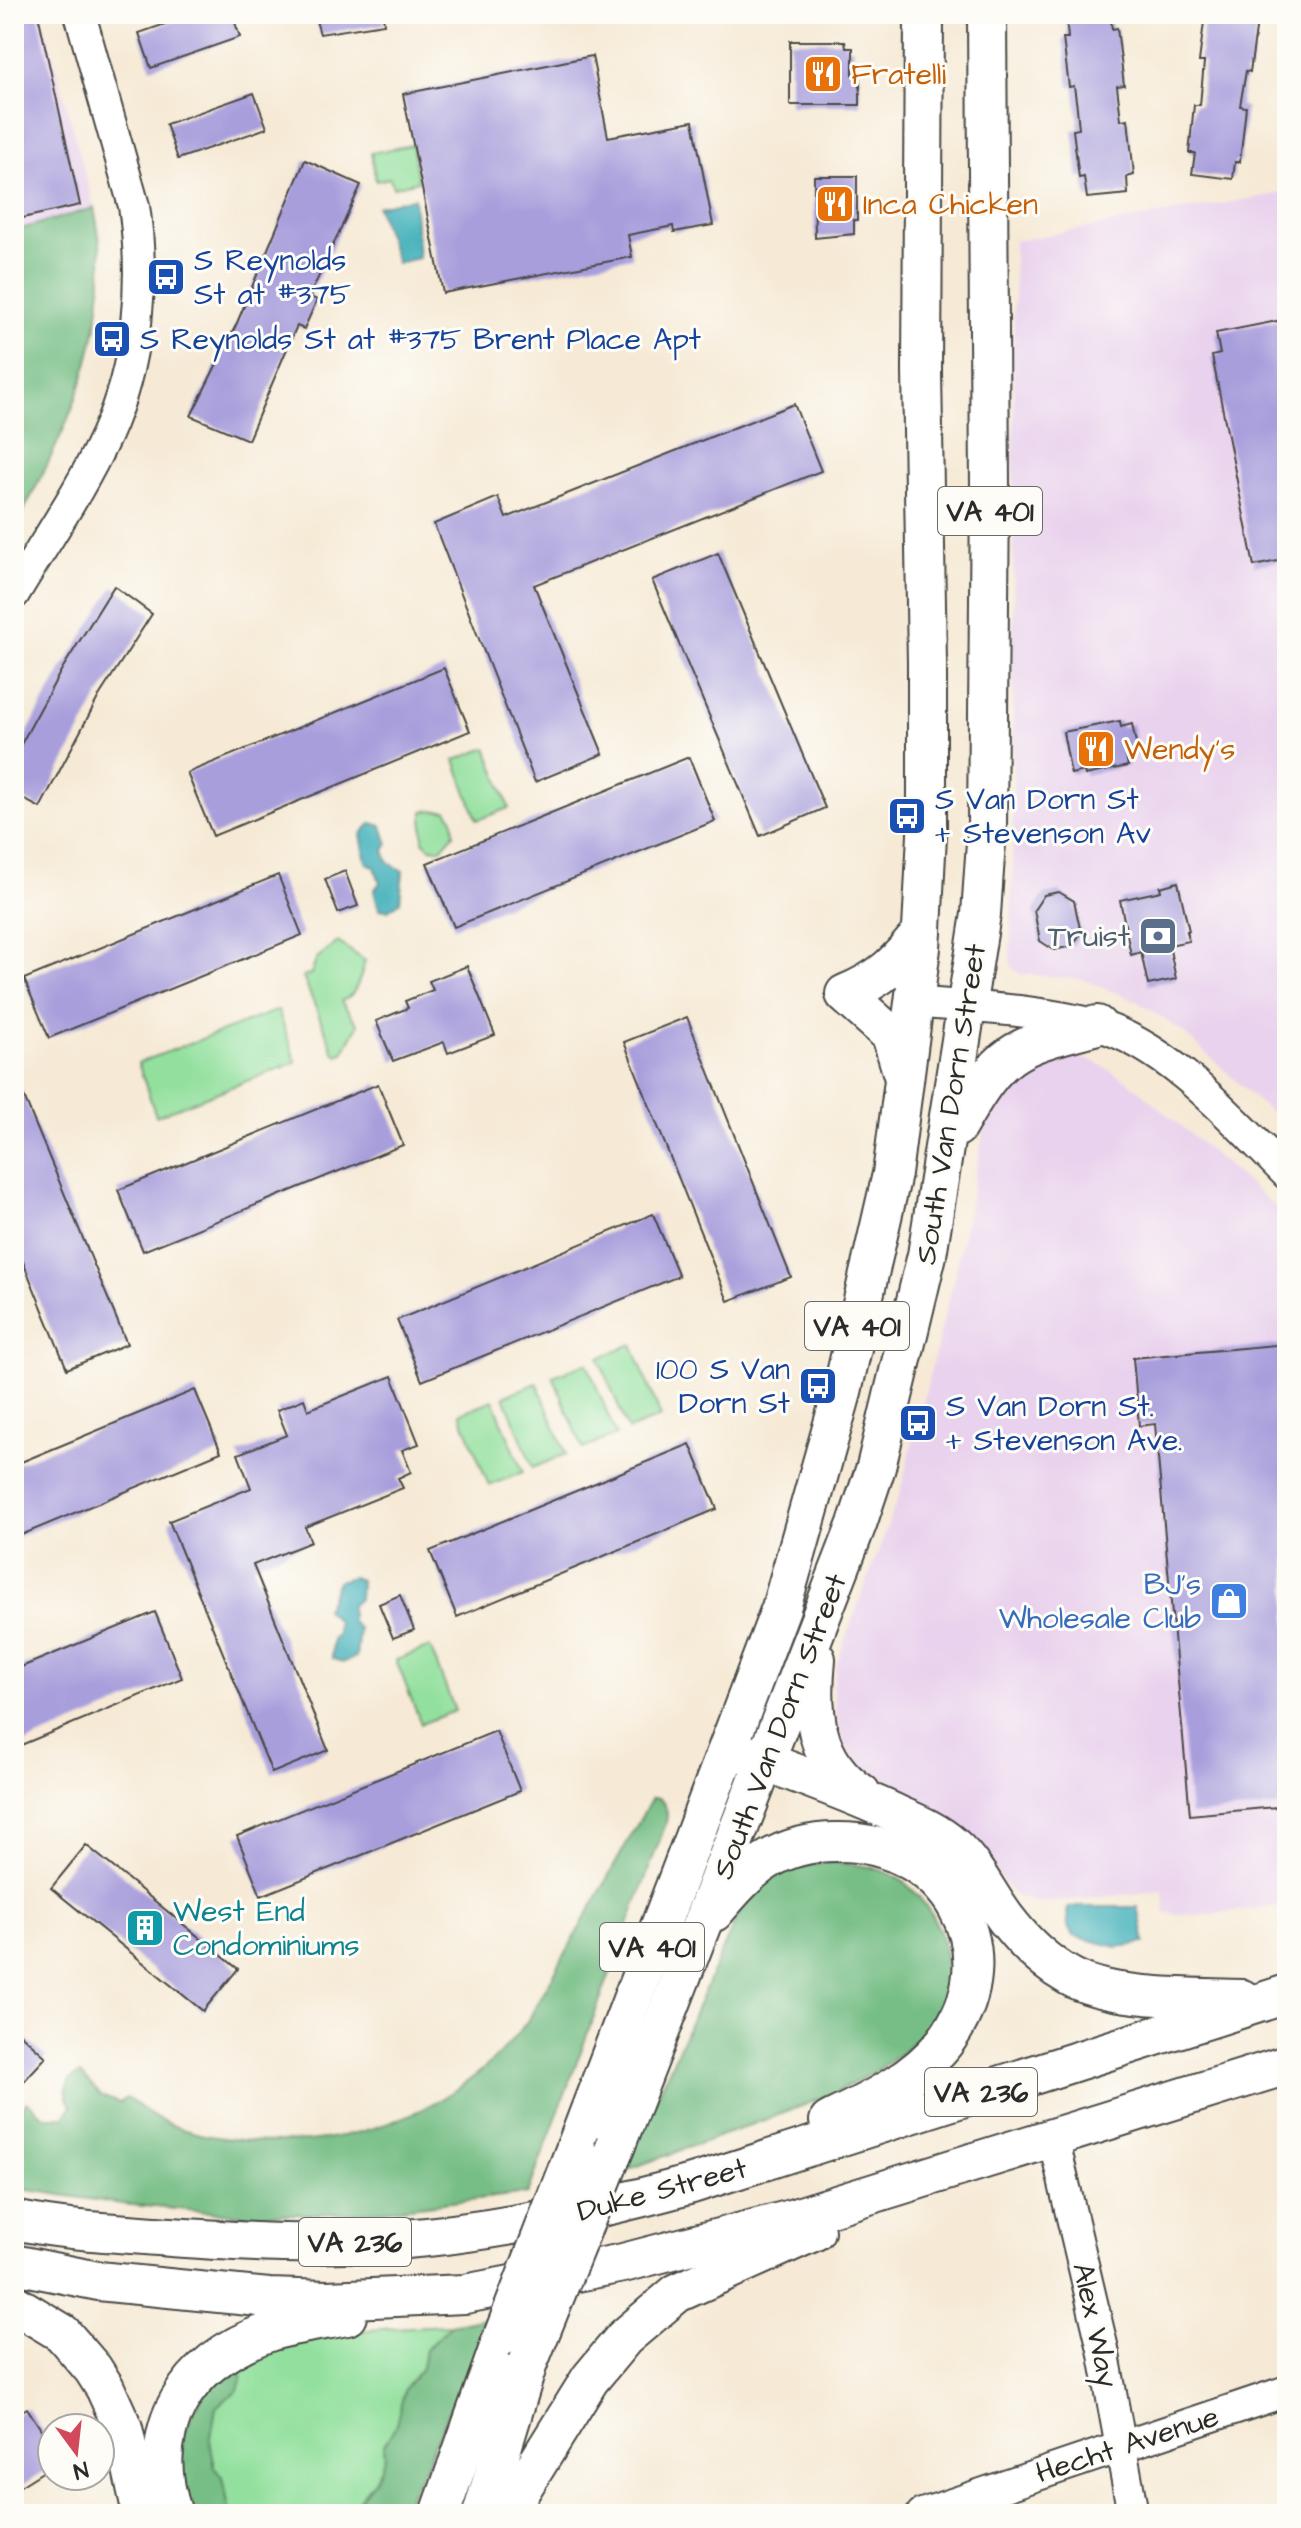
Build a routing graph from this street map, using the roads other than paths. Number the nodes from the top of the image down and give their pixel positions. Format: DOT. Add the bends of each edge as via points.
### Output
graph roads {
  1 [pos="80,14"];
  2 [pos="924,14"];
  3 [pos="987,14"];
  4 [pos="14,594"];
  5 [pos="922,932"];
  6 [pos="914,1002"];
  7 [pos="967,1007"];
  8 [pos="1097,1025"];
  9 [pos="905,1081"];
  10 [pos="944,1151"];
  11 [pos="1287,1174"];
  12 [pos="820,1620"];
  13 [pos="722,1765"];
  14 [pos="757,1779"];
  15 [pos="882,1807"];
  16 [pos="701,1928"];
  17 [pos="1278,1997"];
  18 [pos="1287,2065"];
  19 [pos="1053,2137"];
  20 [pos="927,2177"];
  21 [pos="692,2184"];
  22 [pos="14,2220"];
  23 [pos="14,2264"];
  24 [pos="465,2294"];
  25 [pos="14,2304"];
  26 [pos="515,2349"];
  27 [pos="486,2385"];
  28 [pos="1287,2391"];
  29 [pos="1120,2446"];
  30 [pos="142,2514"];
  31 [pos="173,2514"];
  32 [pos="417,2514"];
  33 [pos="440,2514"];
  34 [pos="482,2514"];
  35 [pos="506,2514"];
  36 [pos="922,2514"];
  37 [pos="1133,2514"];
  1 -- 4 [label="street" via="134,206 139,238 135,335 107,434"];
  2 -- 5 [label="main road, South Van Dorn Street / VA 401" via="928,789"];
  3 -- 7 [label="main road, South Van Dorn Street / VA 401" via="987,828"];
  5 -- 6 [label="main road, South Van Dorn Street / VA 401"];
  5 -- 9 [label="main road" via="880,978 845,994 891,1035"];
  6 -- 7 [label="street"];
  6 -- 9 [label="main road, South Van Dorn Street / VA 401"];
  7 -- 8 [label="street"];
  7 -- 10 [label="main road, South Van Dorn Street / VA 401"];
  8 -- 10 [label="main road" via="1040,1040 1002,1060 980,1086"];
  8 -- 11 [label="street" via="1173,1067"];
  9 -- 13 [label="main road, South Van Dorn Street / VA 401" via="892,1174 837,1410 781,1608"];
  10 -- 12 [label="main road, South Van Dorn Street / VA 401" via="916,1308 876,1467"];
  12 -- 14 [label="main road, South Van Dorn Street / VA 401"];
  12 -- 15 [label="main road" via="813,1694 817,1730 833,1766"];
  13 -- 14 [label="main road"];
  13 -- 26 [label="main road, South Van Dorn Street / VA 401, bridge" via="576,2147"];
  14 -- 15 [label="main road"];
  14 -- 16 [label="main road, South Van Dorn Street / VA 401"];
  15 -- 17 [label="main road" via="953,1846 1025,1942 1070,1977 1164,1996"];
  16 -- 21 [label="main road" via="767,1860 808,1844 855,1841 888,1847 938,1879 965,1924 973,1971 957,2024 915,2072 873,2100"];
  16 -- 26 [label="main road, South Van Dorn Street / VA 401, bridge" via="616,2145"];
  17 -- 21 [label="main road, Duke Street / VA 236"];
  18 -- 19 [label="main road, Duke Street / VA 236"];
  19 -- 20 [label="main road, Duke Street / VA 236"];
  19 -- 29 [label="street, Alex Way"];
  20 -- 24 [label="main road, Duke Street / VA 236" via="623,2263"];
  20 -- 35 [label="main road" via="677,2293 624,2338 590,2379"];
  21 -- 22 [label="main road, Duke Street / VA 236" via="502,2228 393,2241 198,2239"];
  23 -- 24 [label="main road, Duke Street / VA 236" via="98,2281 269,2298"];
  24 -- 31 [label="main road" via="270,2332 205,2367 173,2409 162,2449"];
  25 -- 30 [label="main road" via="62,2333 105,2388 123,2428"];
  26 -- 27 [label="main road, VA 401"];
  26 -- 34 [label="main road, VA 401"];
  27 -- 32 [label="main road"];
  27 -- 33 [label="main road, VA 401"];
  28 -- 29 [label="street, Hecht Avenue"];
  29 -- 36 [label="street, Hecht Avenue"];
  29 -- 37 [label="street, Alex Way"];
}
